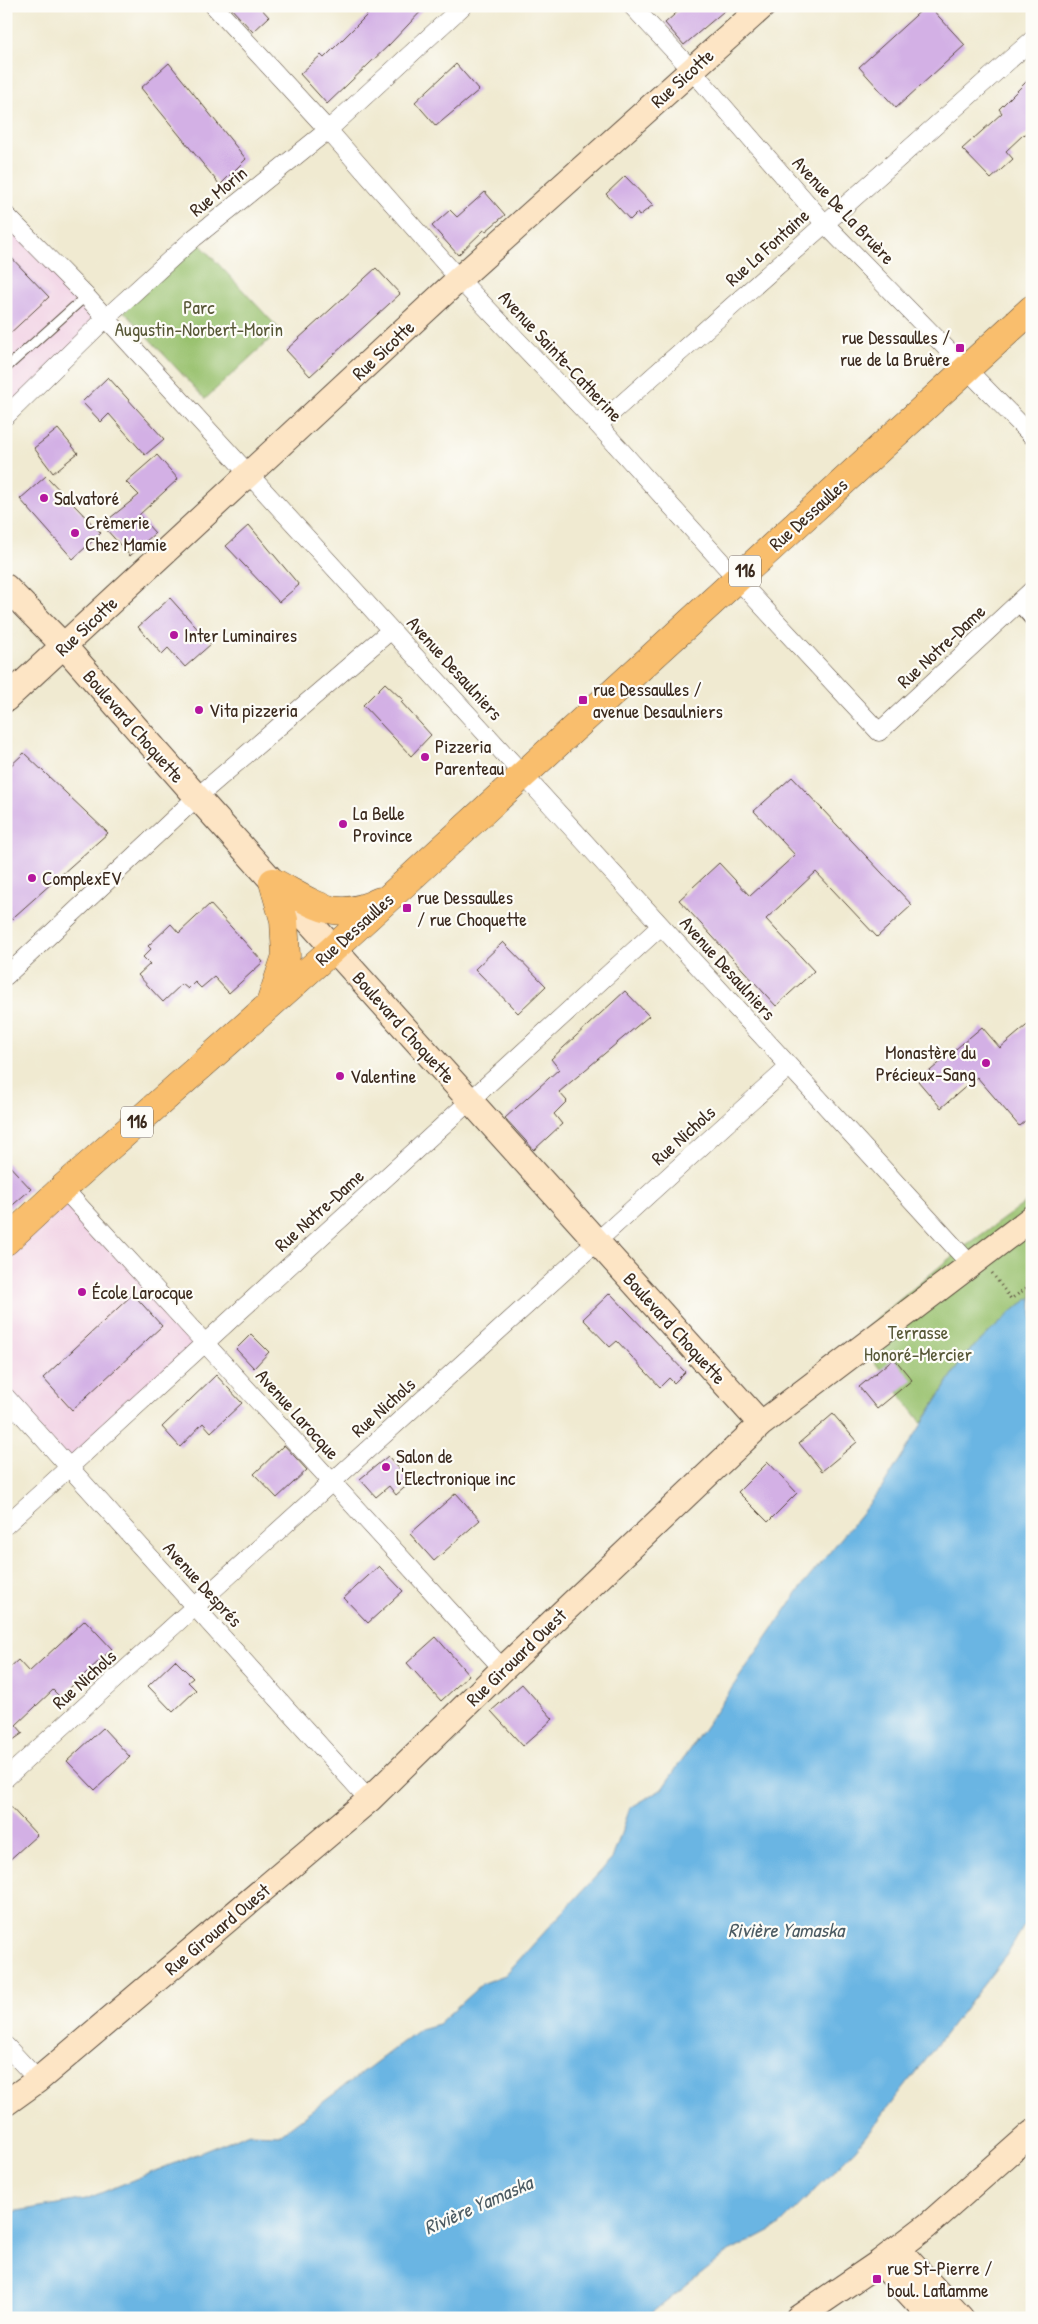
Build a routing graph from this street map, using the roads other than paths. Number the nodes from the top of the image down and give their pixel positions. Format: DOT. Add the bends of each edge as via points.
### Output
graph roads {
  1 [pos="214,6"];
  2 [pos="463,6"];
  3 [pos="632,6"];
  4 [pos="763,6"];
  5 [pos="1032,40"];
  6 [pos="691,69"];
  7 [pos="328,130"];
  8 [pos="6,215"];
  9 [pos="825,224"];
  10 [pos="459,279"];
  11 [pos="86,296"];
  12 [pos="1032,309"];
  13 [pos="106,318"];
  14 [pos="6,368"];
  15 [pos="967,368"];
  16 [pos="6,416"];
  17 [pos="598,425"];
  18 [pos="1032,436"];
  19 [pos="249,475"];
  20 [pos="737,579"];
  21 [pos="6,587"];
  22 [pos="1032,590"];
  23 [pos="1016,605"];
  24 [pos="1032,623"];
  25 [pos="391,630"];
  26 [pos="64,646"];
  27 [pos="6,699"];
  28 [pos="879,732"];
  29 [pos="523,775"];
  30 [pos="196,797"];
  31 [pos="273,882"];
  32 [pos="393,894"];
  33 [pos="661,926"];
  34 [pos="333,949"];
  35 [pos="6,976"];
  36 [pos="270,1005"];
  37 [pos="789,1067"];
  38 [pos="470,1100"];
  39 [pos="63,1188"];
  40 [pos="1032,1218"];
  41 [pos="6,1241"];
  42 [pos="597,1242"];
  43 [pos="975,1261"];
  44 [pos="205,1343"];
  45 [pos="6,1397"];
  46 [pos="761,1424"];
  47 [pos="69,1467"];
  48 [pos="332,1482"];
  49 [pos="6,1524"];
  50 [pos="195,1607"];
  51 [pos="503,1669"];
  52 [pos="6,1778"];
  53 [pos="369,1800"];
  54 [pos="6,2046"];
  55 [pos="38,2080"];
  56 [pos="6,2103"];
  57 [pos="1032,2134"];
  58 [pos="889,2255"];
  59 [pos="798,2318"];
  60 [pos="932,2318"];
  61 [pos="961,2318"];
  1 -- 7 [label="street, Avenue Sainte-Catherine"];
  2 -- 7 [label="street, Rue Morin"];
  3 -- 6 [label="street, Avenue De La Bruère"];
  4 -- 6 [label="street, Rue Sicotte"];
  5 -- 9 [label="street, Rue La Fontaine"];
  6 -- 9 [label="street, Avenue De La Bruère"];
  6 -- 10 [label="street, Rue Sicotte"];
  7 -- 10 [label="street, Avenue Sainte-Catherine"];
  7 -- 13 [label="street, Rue Morin" via="194,238"];
  8 -- 11 [label="street, Avenue Desaulniers"];
  9 -- 15 [label="street, Avenue De La Bruère"];
  9 -- 17 [label="street, Rue La Fontaine"];
  10 -- 17 [label="street, Avenue Sainte-Catherine"];
  10 -- 19 [label="street, Rue Sicotte"];
  11 -- 13 [label="street, Avenue Desaulniers"];
  11 -- 14 [label="lane"];
  12 -- 15 [label="main road, Rue Dessaulles / 116"];
  13 -- 16 [label="street, Rue Morin"];
  13 -- 19 [label="street, Avenue Desaulniers"];
  15 -- 18 [label="street, Avenue De La Bruère"];
  15 -- 20 [label="main road, Rue Dessaulles / 116"];
  17 -- 20 [label="street, Avenue Sainte-Catherine"];
  19 -- 25 [label="street, Avenue Desaulniers"];
  19 -- 26 [label="street, Rue Sicotte"];
  20 -- 28 [label="street, Avenue Sainte-Catherine"];
  20 -- 29 [label="main road, Rue Dessaulles / 116"];
  21 -- 26 [label="street, Boulevard Choquette"];
  22 -- 23 [label="street, Rue Notre-Dame"];
  23 -- 24 [label="lane"];
  23 -- 28 [label="street, Rue Notre-Dame"];
  25 -- 29 [label="street, Avenue Desaulniers"];
  25 -- 30 [label="street"];
  26 -- 27 [label="street, Rue Sicotte"];
  26 -- 30 [label="street, Boulevard Choquette"];
  29 -- 32 [label="main road, Rue Dessaulles / 116"];
  29 -- 33 [label="street, Avenue Desaulniers"];
  30 -- 31 [label="street, Boulevard Choquette"];
  30 -- 35 [label="street"];
  31 -- 32 [label="main road" via="337,912 370,905"];
  31 -- 34 [label="street, Boulevard Choquette"];
  31 -- 36 [label="main road" via="284,920 286,956"];
  32 -- 34 [label="main road, Rue Dessaulles / 116"];
  33 -- 37 [label="street, Avenue Desaulniers"];
  33 -- 38 [label="street, Rue Notre-Dame"];
  34 -- 36 [label="main road, Rue Dessaulles / 116"];
  34 -- 38 [label="street, Boulevard Choquette"];
  36 -- 39 [label="main road, Rue Dessaulles / 116"];
  37 -- 42 [label="street, Rue Nichols"];
  37 -- 43 [label="street, Avenue Desaulniers"];
  38 -- 42 [label="street, Boulevard Choquette"];
  38 -- 44 [label="street, Rue Notre-Dame"];
  39 -- 41 [label="main road, Rue Dessaulles / 116"];
  39 -- 44 [label="street, Avenue Larocque"];
  40 -- 43 [label="street, Rue Girouard Ouest"];
  42 -- 46 [label="street, Boulevard Choquette"];
  42 -- 48 [label="street, Rue Nichols"];
  43 -- 46 [label="street, Rue Girouard Ouest"];
  44 -- 47 [label="street, Rue Notre-Dame"];
  44 -- 48 [label="street, Avenue Larocque"];
  45 -- 47 [label="street, Avenue Després"];
  46 -- 51 [label="street, Rue Girouard Ouest"];
  47 -- 49 [label="street, Rue Notre-Dame"];
  47 -- 50 [label="street, Avenue Després"];
  48 -- 50 [label="street, Rue Nichols"];
  48 -- 51 [label="street, Avenue Larocque"];
  50 -- 52 [label="street, Rue Nichols"];
  50 -- 53 [label="street, Avenue Després"];
  51 -- 53 [label="street, Rue Girouard Ouest"];
  53 -- 55 [label="street, Rue Girouard Ouest"];
  54 -- 55 [label="street"];
  55 -- 56 [label="street, Rue Girouard Ouest"];
  57 -- 58 [label="street"];
  58 -- 59 [label="street"];
  58 -- 60 [label="street"];
  58 -- 61 [label="street"];
}
